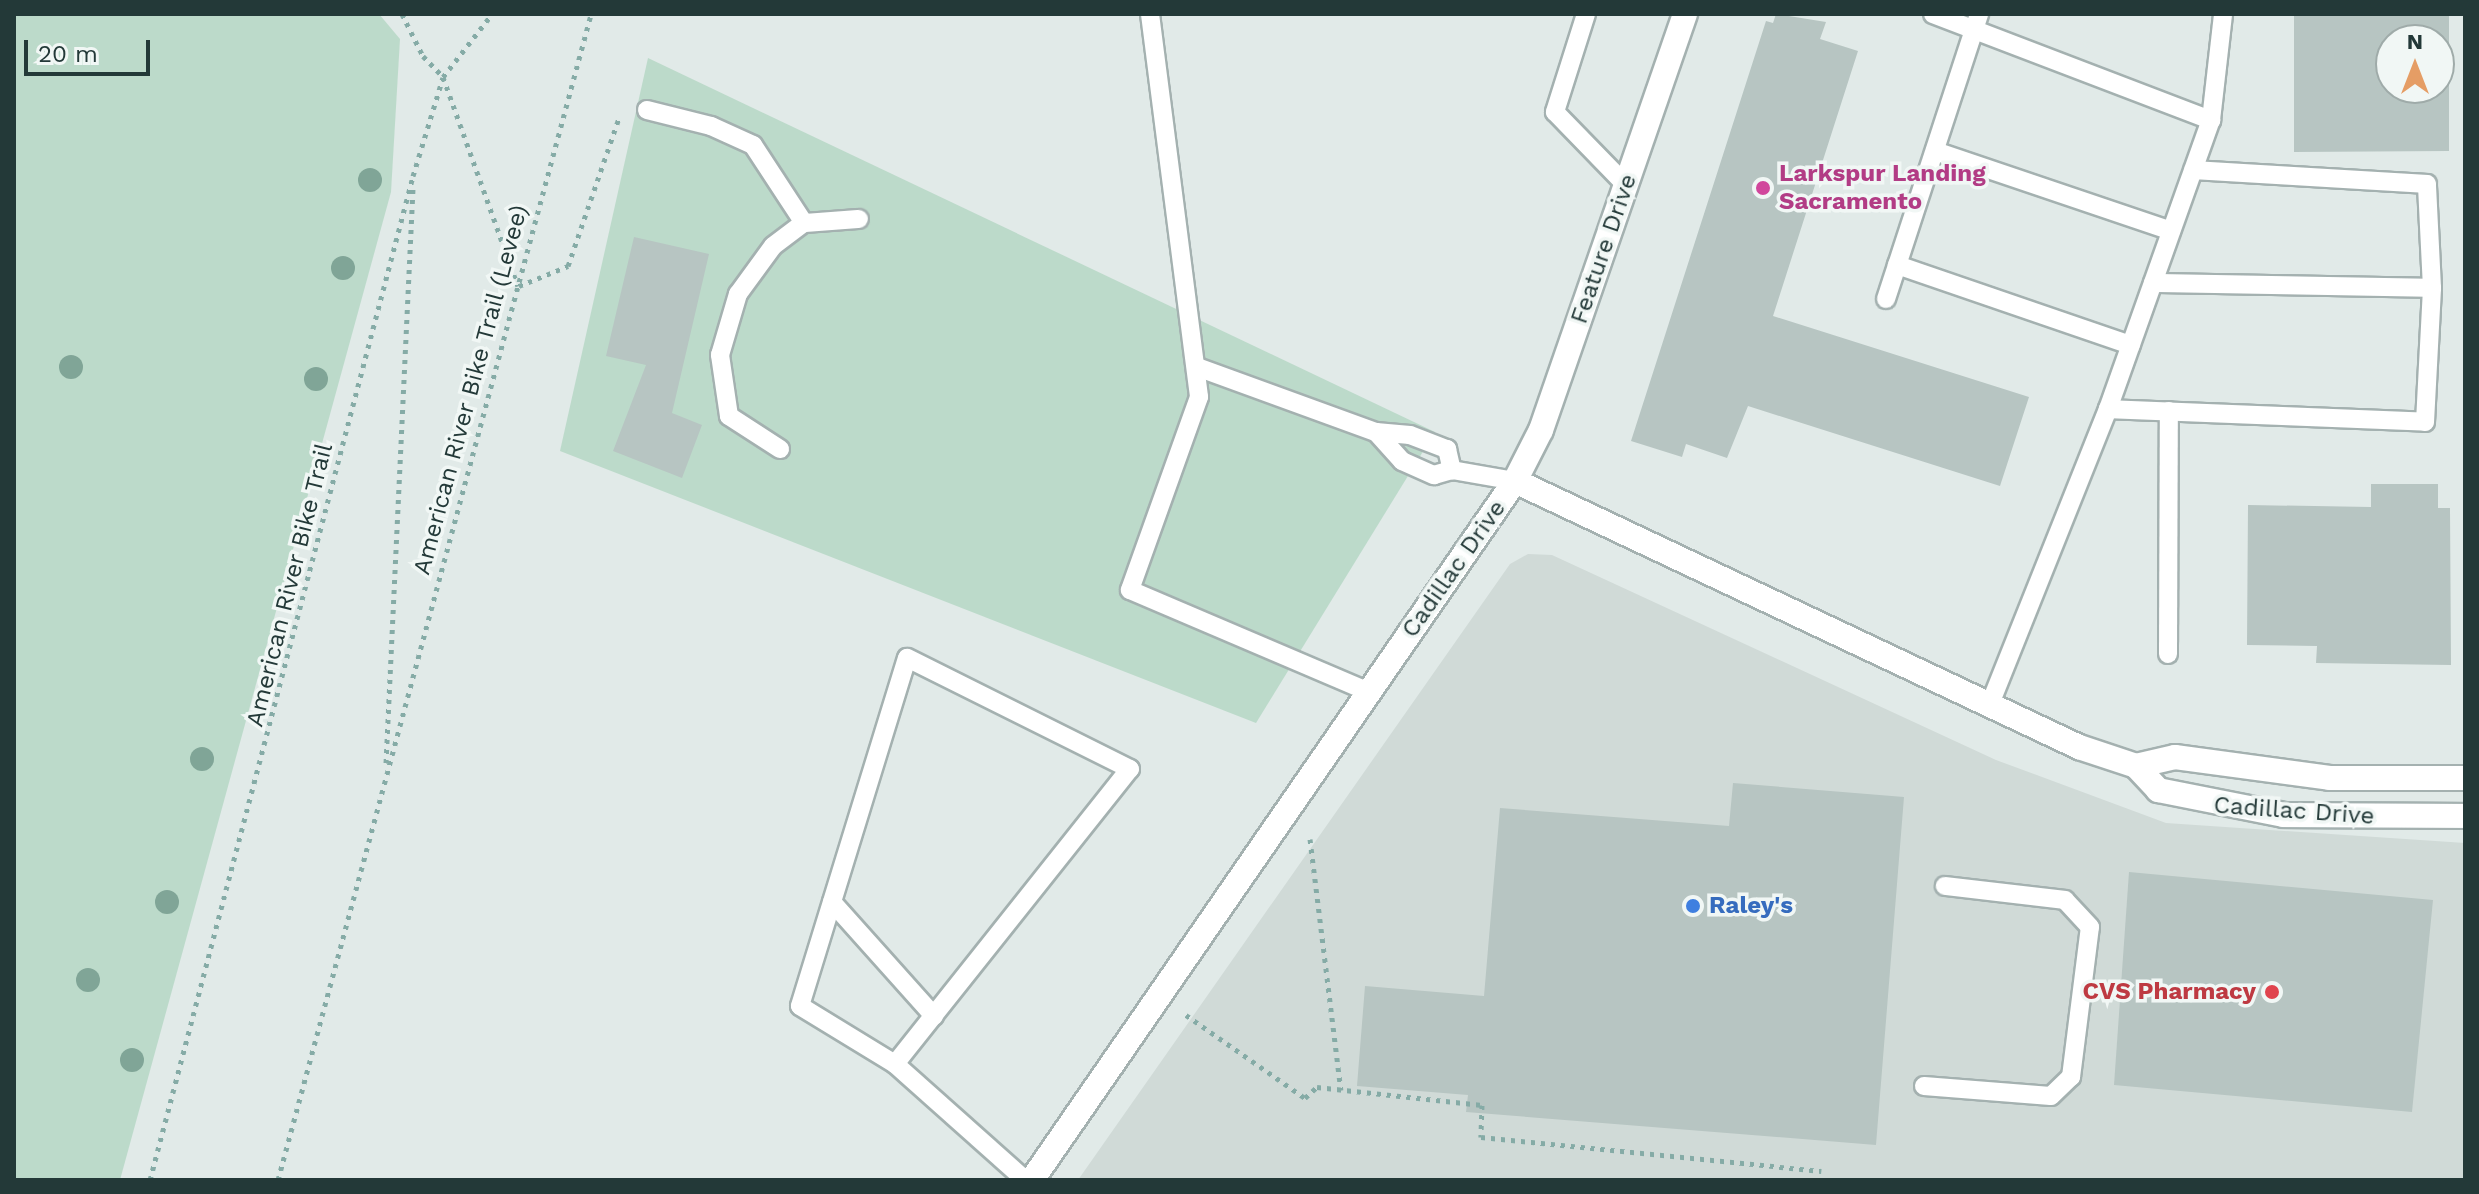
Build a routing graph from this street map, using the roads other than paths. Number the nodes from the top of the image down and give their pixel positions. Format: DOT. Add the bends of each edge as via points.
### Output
graph roads {
  1 [pos="1150,14"];
  2 [pos="1586,14"];
  3 [pos="1685,14"];
  4 [pos="1933,14"];
  5 [pos="2223,14"];
  6 [pos="1977,22"];
  7 [pos="647,110"];
  8 [pos="2211,120"];
  9 [pos="1935,151"];
  10 [pos="2193,170"];
  11 [pos="1626,185"];
  12 [pos="859,219"];
  13 [pos="804,223"];
  14 [pos="2171,231"];
  15 [pos="1897,265"];
  16 [pos="2153,283"];
  17 [pos="2432,288"];
  18 [pos="1886,299"];
  19 [pos="2131,345"];
  20 [pos="1197,367"];
  21 [pos="2108,409"];
  22 [pos="2169,411"];
  23 [pos="1376,432"];
  24 [pos="780,449"];
  25 [pos="1452,470"];
  26 [pos="1515,481"];
  27 [pos="2168,654"];
  28 [pos="1369,692"];
  29 [pos="1990,704"];
  30 [pos="2136,766"];
  31 [pos="2465,778"];
  32 [pos="2465,816"];
  33 [pos="1945,886"];
  34 [pos="832,902"];
  35 [pos="934,1016"];
  36 [pos="895,1064"];
  37 [pos="1924,1086"];
  38 [pos="1025,1180"];
  39 [pos="1032,1180"];
  1 -- 20 [label="lane"];
  2 -- 11 [label="lane" via="1555,112"];
  3 -- 11 [label="street, Feature Drive"];
  4 -- 6 [label="lane"];
  5 -- 8 [label="lane"];
  6 -- 8 [label="lane"];
  6 -- 9 [label="lane"];
  7 -- 13 [label="lane" via="711,126 753,145"];
  8 -- 10 [label="lane"];
  9 -- 14 [label="lane"];
  9 -- 15 [label="lane"];
  10 -- 14 [label="lane"];
  10 -- 17 [label="lane" via="2427,184"];
  11 -- 26 [label="street, Feature Drive" via="1541,430"];
  12 -- 13 [label="lane"];
  13 -- 24 [label="lane" via="773,246 738,294 720,355 729,416"];
  14 -- 16 [label="lane"];
  15 -- 18 [label="lane"];
  15 -- 19 [label="lane"];
  16 -- 17 [label="lane"];
  16 -- 19 [label="lane"];
  17 -- 22 [label="lane" via="2425,422"];
  19 -- 21 [label="lane"];
  20 -- 23 [label="lane"];
  20 -- 28 [label="lane" via="1199,397 1130,590"];
  21 -- 22 [label="lane"];
  21 -- 29 [label="lane"];
  22 -- 27 [label="lane"];
  23 -- 25 [label="lane" via="1402,461 1434,475"];
  23 -- 25 [label="lane" via="1447,449"];
  25 -- 26 [label="lane"];
  26 -- 28 [label="street, Cadillac Drive"];
  26 -- 29 [label="street, Cadillac Drive"];
  28 -- 39 [label="street, Cadillac Drive"];
  29 -- 30 [label="street, Cadillac Drive"];
  30 -- 31 [label="street, Cadillac Drive" via="2175,757 2330,778"];
  30 -- 32 [label="street, Cadillac Drive" via="2158,790 2242,811"];
  33 -- 37 [label="lane" via="2065,900 2090,927 2071,1077 2051,1096"];
  34 -- 35 [label="lane"];
  34 -- 35 [label="lane" via="907,658 1130,769"];
  34 -- 36 [label="lane" via="800,1006"];
  35 -- 36 [label="lane"];
  36 -- 38 [label="lane"];
}
